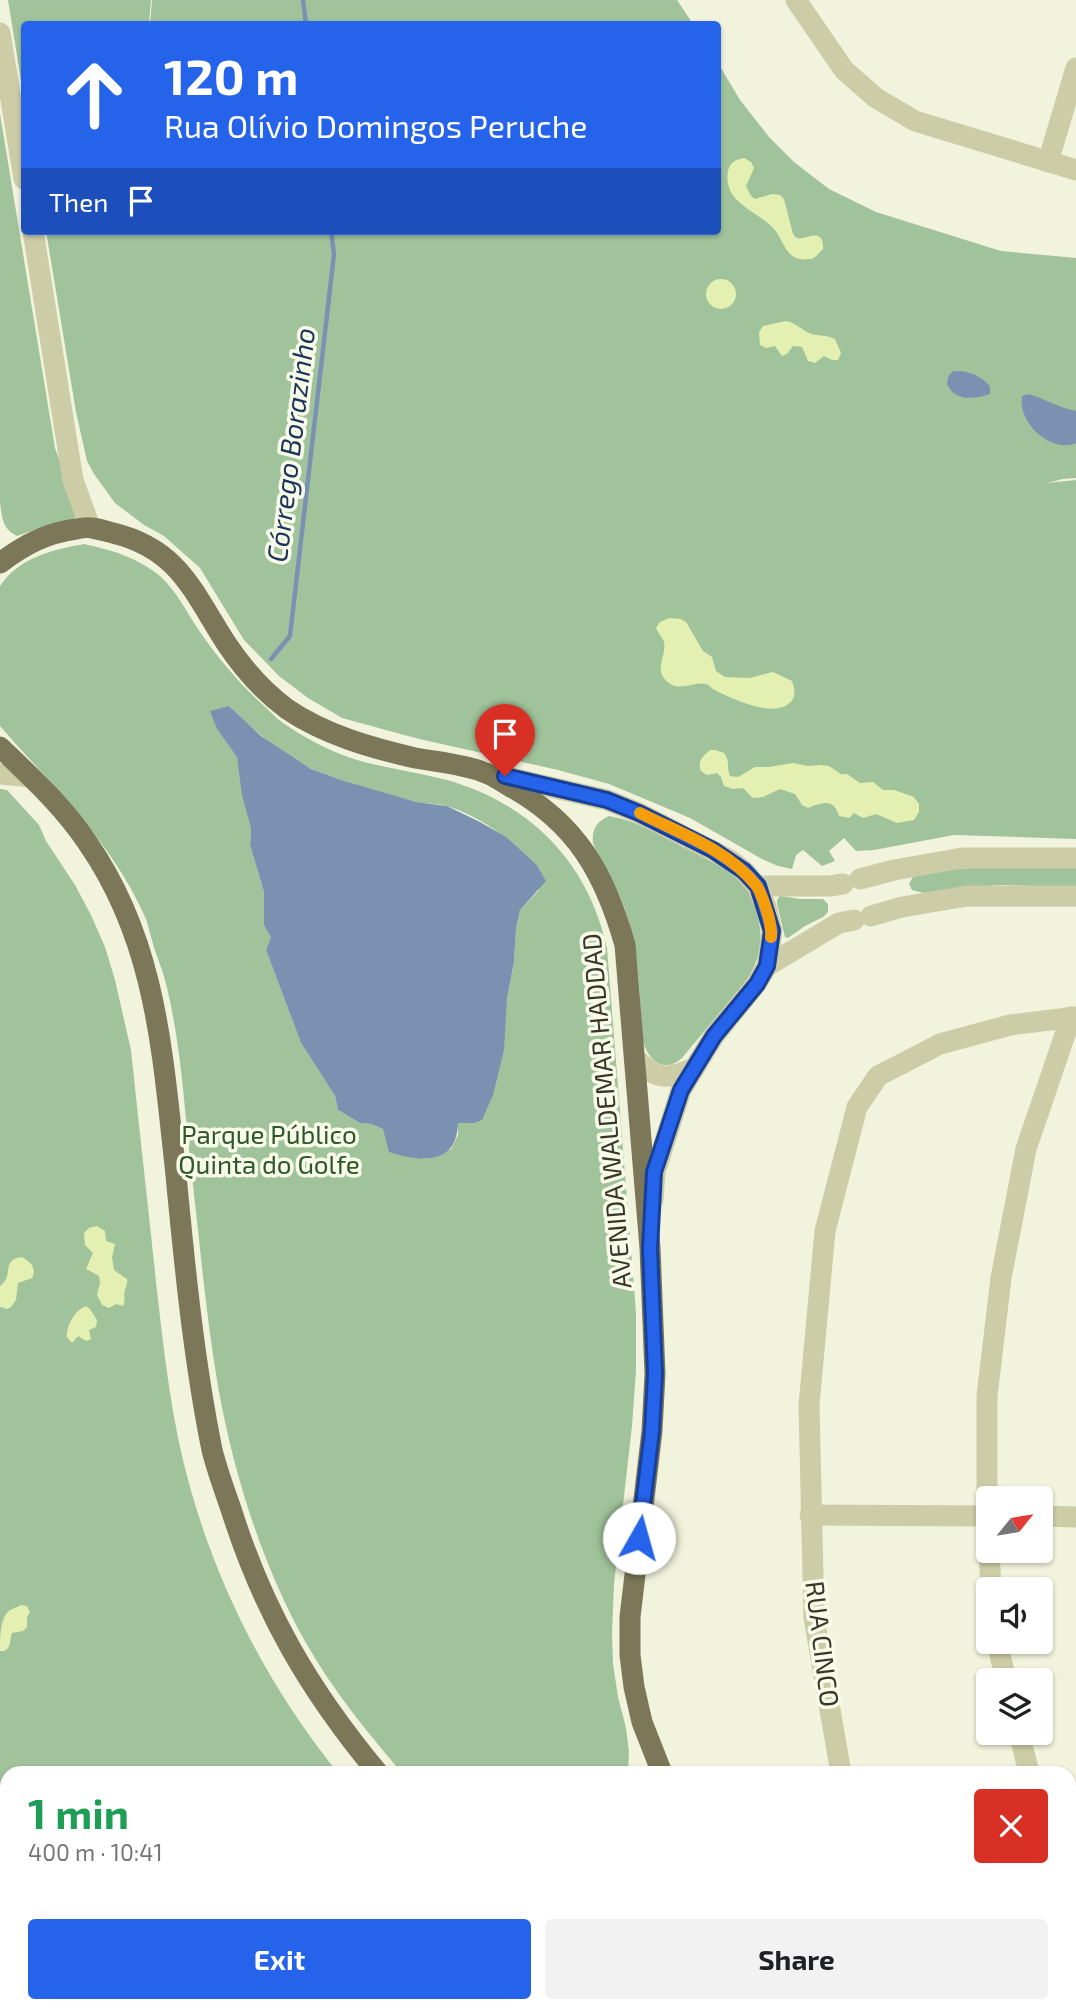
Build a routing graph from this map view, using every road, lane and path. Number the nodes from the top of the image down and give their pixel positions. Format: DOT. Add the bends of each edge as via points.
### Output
graph roads {
  1 [pos="796,0"];
  2 [pos="0,33"];
  3 [pos="1076,68"];
  4 [pos="21,161"];
  5 [pos="1048,162"];
  6 [pos="1076,170"];
  7 [pos="34,235"];
  8 [pos="90,527"];
  9 [pos="0,563"];
  10 [pos="0,747"];
  11 [pos="484,772"];
  12 [pos="0,774"];
  13 [pos="31,777"];
  14 [pos="1076,858"];
  15 [pos="894,870"];
  16 [pos="844,883"];
  17 [pos="758,886"];
  18 [pos="1076,896"];
  19 [pos="902,907"];
  20 [pos="855,920"];
  21 [pos="767,966"];
  22 [pos="1074,1017"];
  23 [pos="635,1058"];
  24 [pos="692,1069"];
  25 [pos="650,1248"];
  26 [pos="988,1486"];
  27 [pos="810,1514"];
  28 [pos="976,1516"];
  29 [pos="1054,1516"];
  30 [pos="1076,1517"];
  31 [pos="1022,1745"];
  32 [pos="373,1766"];
  33 [pos="655,1766"];
  34 [pos="840,1766"];
  35 [pos="1027,1766"];
  1 -- 5 [label="street" via="844,70 876,97 915,121"];
  2 -- 4 [label="street"];
  3 -- 5 [label="street"];
  5 -- 6 [label="street"];
  7 -- 8 [label="street" via="73,480"];
  8 -- 9 [label="main road, AVENIDA WALDEMAR HADDAD" via="42,536"];
  8 -- 11 [label="main road, AVENIDA WALDEMAR HADDAD" via="152,548 174,565 253,678 287,709 366,746"];
  10 -- 13 [label="main road"];
  11 -- 17 [label="street" via="607,800 639,813 730,860"];
  11 -- 23 [label="main road, AVENIDA WALDEMAR HADDAD" via="547,812 593,862 625,945"];
  12 -- 13 [label="street"];
  13 -- 32 [label="main road" via="89,844 131,928 150,981 161,1038 202,1395 213,1452 242,1544 290,1651"];
  14 -- 15 [label="street" via="962,858"];
  15 -- 16 [label="street"];
  15 -- 19 [label="street"];
  16 -- 17 [label="street"];
  16 -- 20 [label="street"];
  17 -- 21 [label="street" via="772,931"];
  18 -- 19 [label="street" via="967,896"];
  19 -- 20 [label="street"];
  20 -- 21 [label="street"];
  21 -- 24 [label="street"];
  22 -- 26 [label="street" via="1026,1149 1002,1278 987,1396"];
  22 -- 27 [label="street, RUA CINCO" via="1010,1025 940,1044 878,1076 858,1107 825,1231 809,1405"];
  23 -- 24 [label="street" via="659,1077"];
  23 -- 25 [label="main road, AVENIDA WALDEMAR HADDAD"];
  24 -- 25 [label="street" via="654,1172"];
  25 -- 33 [label="main road, AVENIDA WALDEMAR HADDAD" via="655,1374 629,1655"];
  27 -- 28 [label="street"];
  27 -- 34 [label="street, RUA CINCO" via="814,1618"];
  29 -- 30 [label="street"];
  31 -- 35 [label="street"];
}
